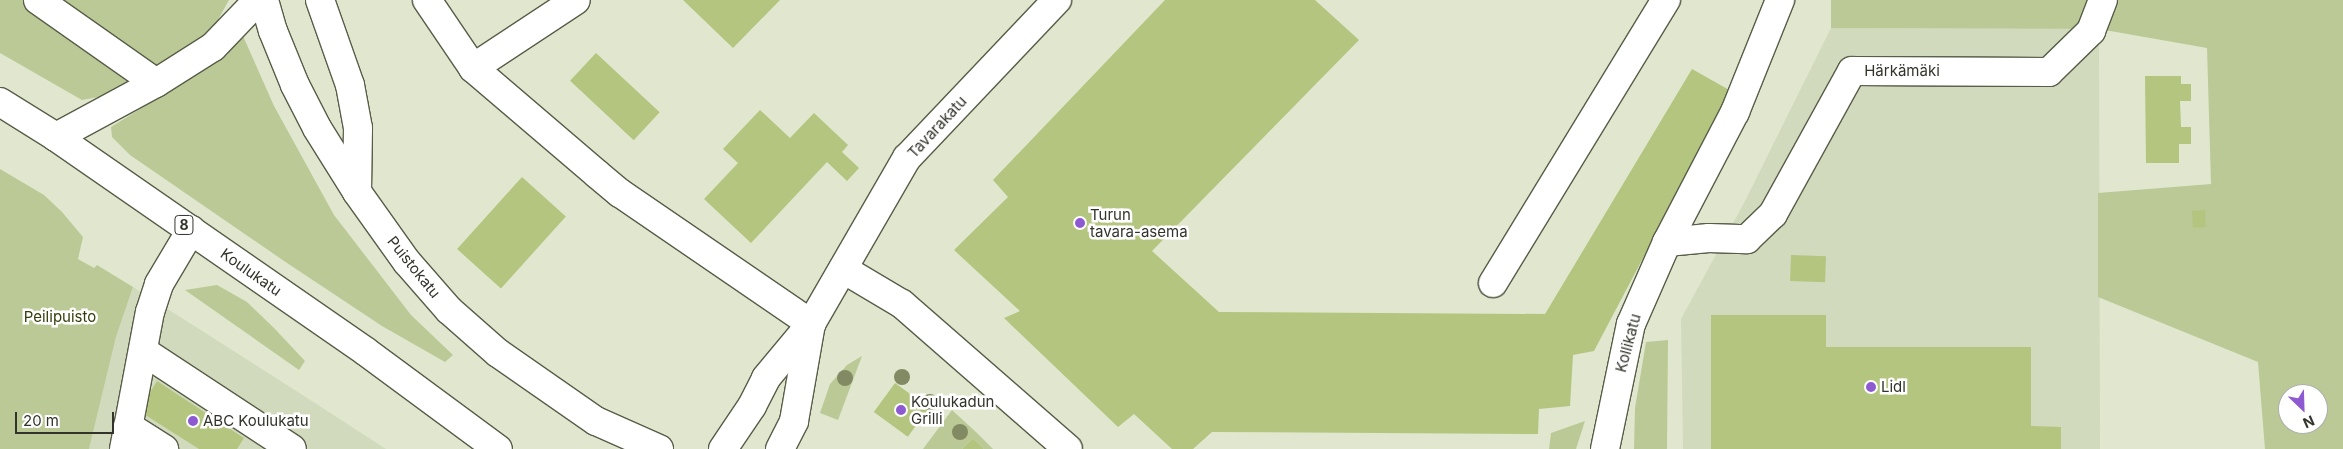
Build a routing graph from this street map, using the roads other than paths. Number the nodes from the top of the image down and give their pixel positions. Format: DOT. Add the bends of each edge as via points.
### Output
graph roads {
  1 [pos="38,0"];
  2 [pos="258,0"];
  3 [pos="264,0"];
  4 [pos="320,0"];
  5 [pos="426,0"];
  6 [pos="576,0"];
  7 [pos="1057,0"];
  8 [pos="1666,0"];
  9 [pos="1780,0"];
  10 [pos="2104,0"];
  11 [pos="473,68"];
  12 [pos="156,83"];
  13 [pos="0,102"];
  14 [pos="56,137"];
  15 [pos="356,192"];
  16 [pos="191,230"];
  17 [pos="1667,242"];
  18 [pos="843,269"];
  19 [pos="1493,283"];
  20 [pos="811,324"];
  21 [pos="143,351"];
  22 [pos="126,438"];
  23 [pos="283,447"];
  24 [pos="164,449"];
  25 [pos="498,449"];
  26 [pos="659,449"];
  27 [pos="723,449"];
  28 [pos="780,449"];
  29 [pos="1068,449"];
  30 [pos="1605,449"];
  1 -- 12 [label="main road"];
  2 -- 12 [label="main road" via="213,47"];
  3 -- 15 [label="main road, Puistokatu" via="295,85"];
  4 -- 15 [label="main road" via="350,85 358,128"];
  5 -- 11 [label="main road"];
  6 -- 11 [label="main road"];
  7 -- 18 [label="main road, Tavarakatu" via="907,158"];
  8 -- 19 [label="main road"];
  9 -- 17 [label="main road, Kollikatu" via="1735,112"];
  10 -- 17 [label="main road, Härkämäki" via="2091,31 2049,72 1852,71 1773,214 1747,239"];
  11 -- 20 [label="main road" via="620,193"];
  12 -- 14 [label="main road"];
  13 -- 14 [label="main road, Koulukatu / 8"];
  14 -- 16 [label="main road, Koulukatu / 8"];
  15 -- 26 [label="main road, Puistokatu" via="419,276 449,310 498,354 596,421"];
  16 -- 21 [label="main road" via="159,284"];
  16 -- 25 [label="main road, Koulukatu / 8" via="365,351"];
  17 -- 30 [label="main road, Kollikatu" via="1631,324"];
  18 -- 20 [label="main road, Tavarakatu"];
  18 -- 29 [label="main road" via="902,304"];
  20 -- 27 [label="main road, Tavarakatu" via="766,378 752,406"];
  20 -- 28 [label="main road, Tavarakatu" via="794,421"];
  21 -- 22 [label="main road"];
  21 -- 23 [label="main road"];
  22 -- 24 [label="main road"];
}
